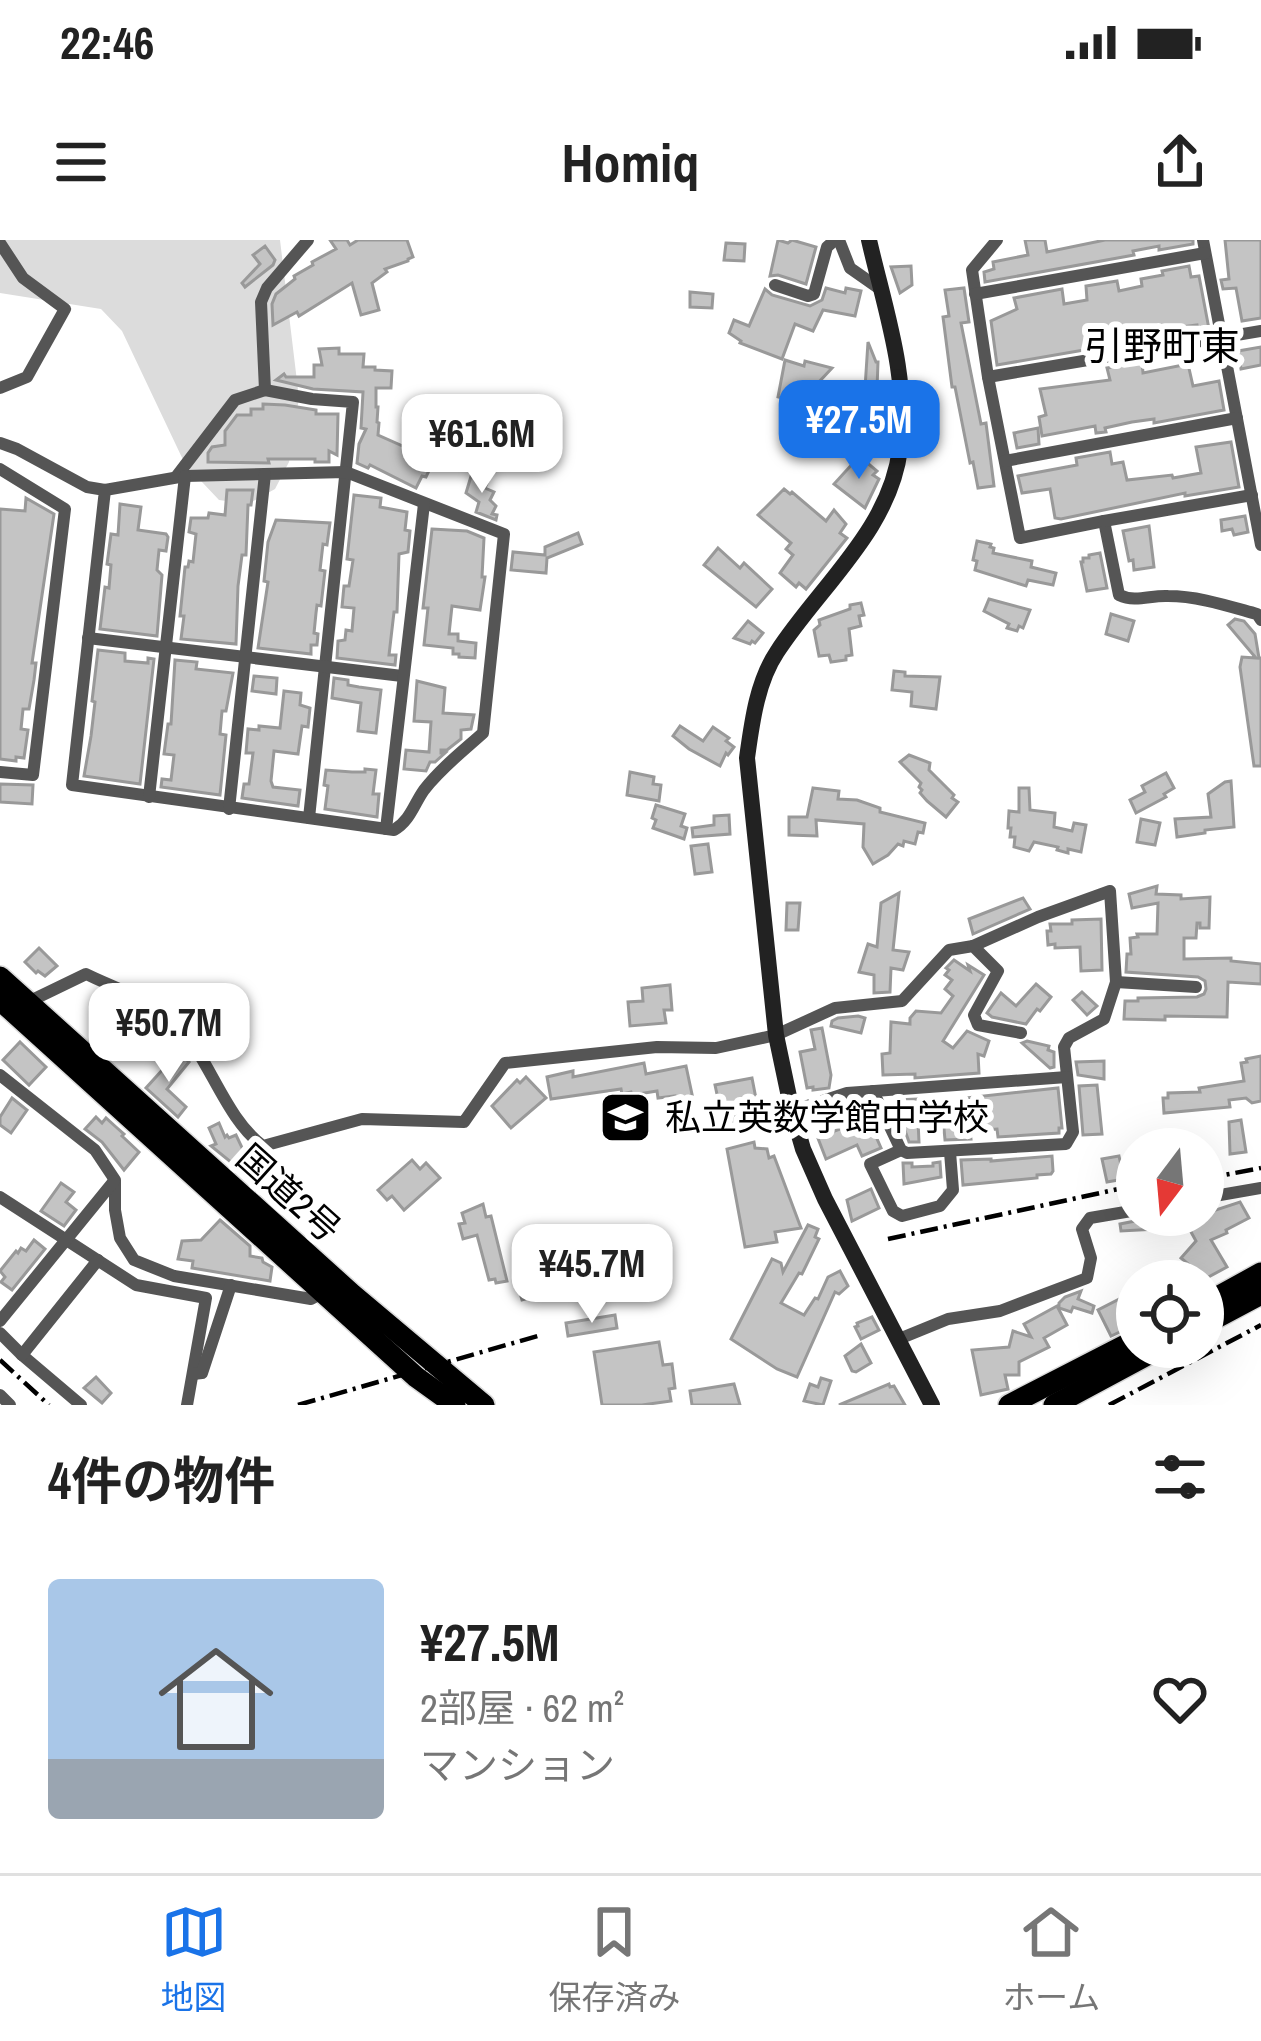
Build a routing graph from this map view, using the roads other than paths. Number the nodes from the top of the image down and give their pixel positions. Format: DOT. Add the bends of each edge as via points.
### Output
graph roads {
  1 [pos="308,240"];
  2 [pos="837,240"];
  3 [pos="869,240"];
  4 [pos="997,240"];
  5 [pos="0,243"];
  6 [pos="1204,246"];
  7 [pos="775,285"];
  8 [pos="880,289"];
  9 [pos="975,294"];
  10 [pos="1261,331"];
  11 [pos="1222,339"];
  12 [pos="988,377"];
  13 [pos="0,388"];
  14 [pos="265,390"];
  15 [pos="1238,418"];
  16 [pos="0,443"];
  17 [pos="1005,461"];
  18 [pos="0,469"];
  19 [pos="346,472"];
  20 [pos="265,474"];
  21 [pos="181,476"];
  22 [pos="105,490"];
  23 [pos="1252,496"];
  24 [pos="424,504"];
  25 [pos="1104,521"];
  26 [pos="1261,545"];
  27 [pos="1261,620"];
  28 [pos="88,638"];
  29 [pos="166,647"];
  30 [pos="246,658"];
  31 [pos="326,668"];
  32 [pos="402,676"];
  33 [pos="0,772"];
  34 [pos="148,797"];
  35 [pos="229,808"];
  36 [pos="309,818"];
  37 [pos="386,829"];
  38 [pos="973,946"];
  39 [pos="0,977"];
  40 [pos="1117,982"];
  41 [pos="1196,987"];
  42 [pos="8,1005"];
  43 [pos="1021,1033"];
  44 [pos="776,1035"];
  45 [pos="0,1075"];
  46 [pos="1067,1077"];
  47 [pos="873,1091"];
  48 [pos="792,1111"];
  49 [pos="901,1150"];
  50 [pos="950,1152"];
  51 [pos="115,1180"];
  52 [pos="1261,1187"];
  53 [pos="1224,1194"];
  54 [pos="0,1197"];
  55 [pos="1116,1214"];
  56 [pos="65,1239"];
  57 [pos="98,1260"];
  58 [pos="1261,1273"];
  59 [pos="231,1286"];
  60 [pos="324,1292"];
  61 [pos="1224,1293"];
  62 [pos="1261,1294"];
  63 [pos="1224,1314"];
  64 [pos="0,1321"];
  65 [pos="0,1333"];
  66 [pos="898,1339"];
  67 [pos="1116,1350"];
  68 [pos="22,1355"];
  69 [pos="1123,1368"];
  70 [pos="193,1374"];
  71 [pos="0,1395"];
  72 [pos="10,1405"];
  73 [pos="81,1405"];
  74 [pos="188,1405"];
  75 [pos="455,1405"];
  76 [pos="484,1405"];
  77 [pos="932,1405"];
  78 [pos="1009,1405"];
  79 [pos="1054,1405"];
  1 -- 14 [label="street" via="261,302"];
  2 -- 7 [label="street" via="827,247 814,294"];
  2 -- 8 [label="street" via="850,268"];
  3 -- 8 [label="street"];
  4 -- 9 [label="street" via="972,270"];
  5 -- 13 [label="street" via="22,278 65,309 27,377"];
  6 -- 9 [label="street"];
  6 -- 11 [label="street"];
  8 -- 44 [label="street" via="902,396 900,454 864,539 777,652 747,758"];
  9 -- 12 [label="street"];
  10 -- 11 [label="street"];
  11 -- 12 [label="street"];
  11 -- 15 [label="street"];
  12 -- 17 [label="street"];
  14 -- 19 [label="street" via="353,402"];
  14 -- 21 [label="street" via="235,400"];
  15 -- 17 [label="street"];
  15 -- 23 [label="street"];
  16 -- 22 [label="street"];
  17 -- 25 [label="street" via="1020,538"];
  18 -- 33 [label="street" via="65,509 33,776"];
  19 -- 20 [label="street"];
  19 -- 24 [label="street"];
  19 -- 31 [label="street"];
  20 -- 21 [label="street"];
  20 -- 30 [label="street"];
  21 -- 22 [label="street"];
  21 -- 29 [label="street"];
  22 -- 28 [label="street"];
  23 -- 25 [label="street"];
  23 -- 26 [label="street"];
  24 -- 32 [label="street"];
  24 -- 37 [label="street" via="504,534 483,733 423,792 405,824"];
  25 -- 27 [label="street" via="1119,595 1221,604"];
  28 -- 29 [label="street"];
  28 -- 34 [label="street" via="72,785"];
  29 -- 30 [label="street"];
  29 -- 34 [label="street"];
  30 -- 31 [label="street"];
  30 -- 35 [label="street"];
  31 -- 32 [label="street"];
  31 -- 36 [label="street"];
  32 -- 37 [label="street"];
  34 -- 35 [label="street"];
  35 -- 36 [label="street"];
  36 -- 37 [label="street"];
  38 -- 40 [label="street" via="1110,891"];
  38 -- 43 [label="street" via="998,971 974,1015 978,1025"];
  38 -- 44 [label="street" via="949,950 902,1001 835,1008"];
  39 -- 42 [label="highway, 国道2号"];
  40 -- 41 [label="street"];
  40 -- 46 [label="street" via="1104,1019 1064,1047"];
  42 -- 44 [label="street" via="86,974 169,1015 262,1146 362,1119 464,1122 505,1063 716,1048"];
  42 -- 60 [label="highway, 国道2号"];
  42 -- 76 [label="highway, 国道2号"];
  44 -- 48 [label="street"];
  45 -- 51 [label="street" via="95,1150"];
  46 -- 47 [label="street"];
  46 -- 50 [label="street" via="1073,1132 1066,1144"];
  47 -- 48 [label="street"];
  47 -- 49 [label="street"];
  48 -- 66 [label="street" via="825,1199"];
  49 -- 50 [label="street"];
  49 -- 50 [label="street" via="870,1164 902,1216 940,1206 953,1190"];
  51 -- 56 [label="street"];
  51 -- 59 [label="street" via="120,1238 134,1259"];
  52 -- 53 [label="street"];
  54 -- 56 [label="street"];
  55 -- 66 [label="street" via="1090,1218 1082,1228 1087,1277"];
  56 -- 57 [label="street"];
  56 -- 64 [label="street"];
  57 -- 68 [label="street"];
  57 -- 70 [label="street" via="136,1285 206,1298"];
  58 -- 61 [label="highway"];
  59 -- 60 [label="street" via="311,1300"];
  59 -- 70 [label="street" via="202,1373"];
  60 -- 75 [label="highway, 国道2号"];
  62 -- 63 [label="highway"];
  65 -- 68 [label="street"];
  66 -- 77 [label="street"];
  67 -- 78 [label="highway"];
  68 -- 73 [label="street"];
  69 -- 79 [label="highway"];
  70 -- 74 [label="street"];
  71 -- 72 [label="street"];
}
